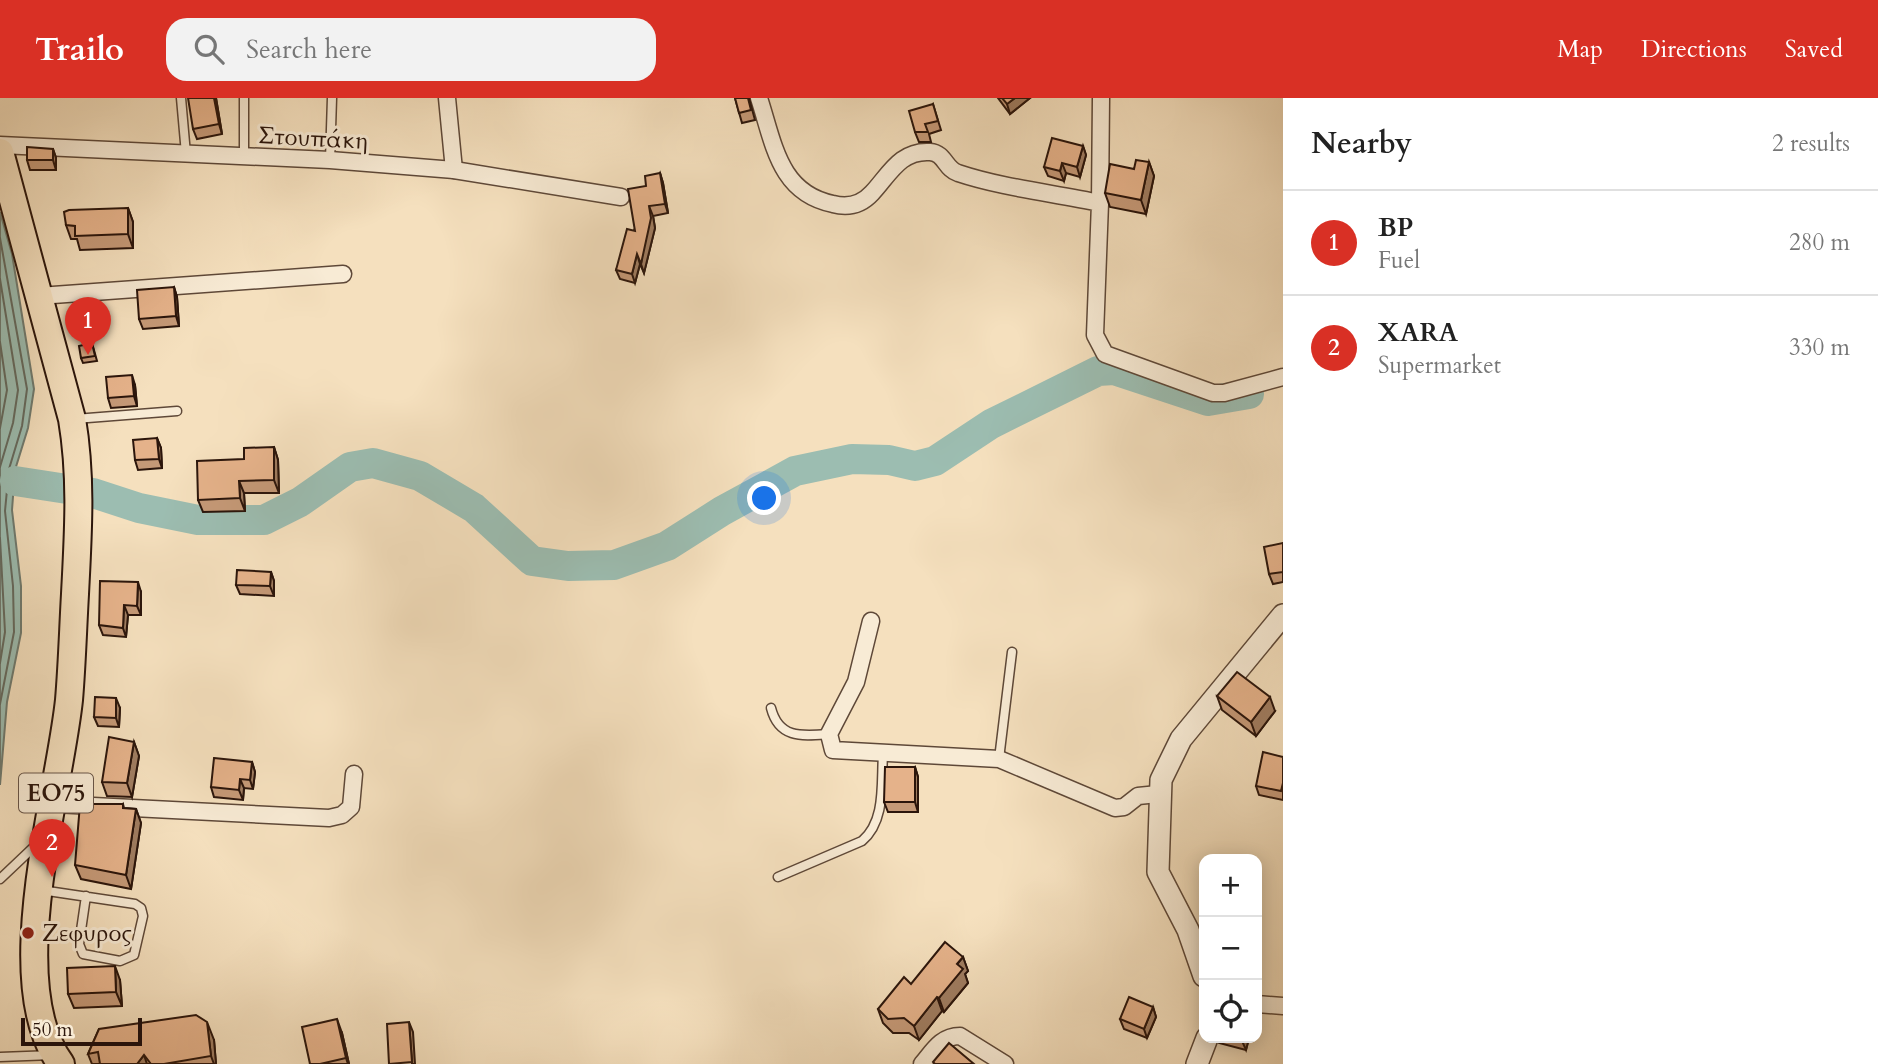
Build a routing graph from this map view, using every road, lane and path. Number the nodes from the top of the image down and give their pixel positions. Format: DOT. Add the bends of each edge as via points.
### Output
graph roads {
  1 [pos="181,98"];
  2 [pos="244,98"];
  3 [pos="332,98"];
  4 [pos="447,98"];
  5 [pos="759,98"];
  6 [pos="1101,98"];
  7 [pos="0,145"];
  8 [pos="0,152"];
  9 [pos="186,154"];
  10 [pos="244,158"];
  11 [pos="330,160"];
  12 [pos="454,170"];
  13 [pos="621,197"];
  14 [pos="1100,203"];
  15 [pos="342,274"];
  16 [pos="39,296"];
  17 [pos="1283,377"];
  18 [pos="177,411"];
  19 [pos="72,419"];
  20 [pos="1283,615"];
  21 [pos="871,621"];
  22 [pos="1012,652"];
  23 [pos="771,708"];
  24 [pos="829,734"];
  25 [pos="883,754"];
  26 [pos="999,759"];
  27 [pos="354,774"];
  28 [pos="1158,794"];
  29 [pos="54,804"];
  30 [pos="49,832"];
  31 [pos="778,877"];
  32 [pos="0,879"];
  33 [pos="40,890"];
  34 [pos="86,897"];
  35 [pos="1199,962"];
  36 [pos="1262,1004"];
  37 [pos="1283,1006"];
  38 [pos="1205,1043"];
  39 [pos="0,1056"];
  40 [pos="58,1060"];
  41 [pos="922,1064"];
  42 [pos="1005,1064"];
  43 [pos="1197,1064"];
  1 -- 9 [label="lane"];
  2 -- 10 [label="lane"];
  3 -- 11 [label="lane"];
  4 -- 12 [label="street"];
  5 -- 14 [label="street" via="790,181 808,197 825,203 847,207 860,202 892,167 928,152 937,153 956,173"];
  6 -- 14 [label="street"];
  7 -- 9 [label="street, Στουπάκη"];
  8 -- 16 [label="main road, ΕΟ75"];
  9 -- 10 [label="street, Στουπάκη"];
  10 -- 11 [label="street, Στουπάκη"];
  11 -- 12 [label="street, Στουπάκη"];
  12 -- 13 [label="street, Στουπάκη"];
  14 -- 17 [label="street" via="1095,335 1105,354 1213,393"];
  15 -- 16 [label="street"];
  16 -- 19 [label="main road, ΕΟ75"];
  18 -- 19 [label="lane"];
  19 -- 29 [label="main road, ΕΟ75" via="79,516 69,700"];
  20 -- 28 [label="street" via="1181,739 1165,767"];
  21 -- 24 [label="street" via="856,682"];
  22 -- 26 [label="lane"];
  23 -- 24 [label="lane" via="775,723 784,731"];
  24 -- 25 [label="street" via="833,750"];
  25 -- 26 [label="street"];
  25 -- 31 [label="lane" via="873,832"];
  26 -- 28 [label="street" via="1115,808 1138,796"];
  27 -- 29 [label="street" via="351,807 342,815 329,817"];
  28 -- 35 [label="street" via="1158,872"];
  29 -- 30 [label="main road, ΕΟ75"];
  30 -- 32 [label="lane"];
  30 -- 33 [label="main road, ΕΟ75"];
  33 -- 34 [label="lane"];
  33 -- 40 [label="main road, ΕΟ75" via="34,940 38,1003 43,1029"];
  34 -- 34 [label="lane" via="79,944 83,954 120,961 134,955 141,908"];
  36 -- 37 [label="street"];
  38 -- 43 [label="street"];
  39 -- 40 [label="lane"];
  41 -- 42 [label="street" via="952,1036 960,1036"];
}
